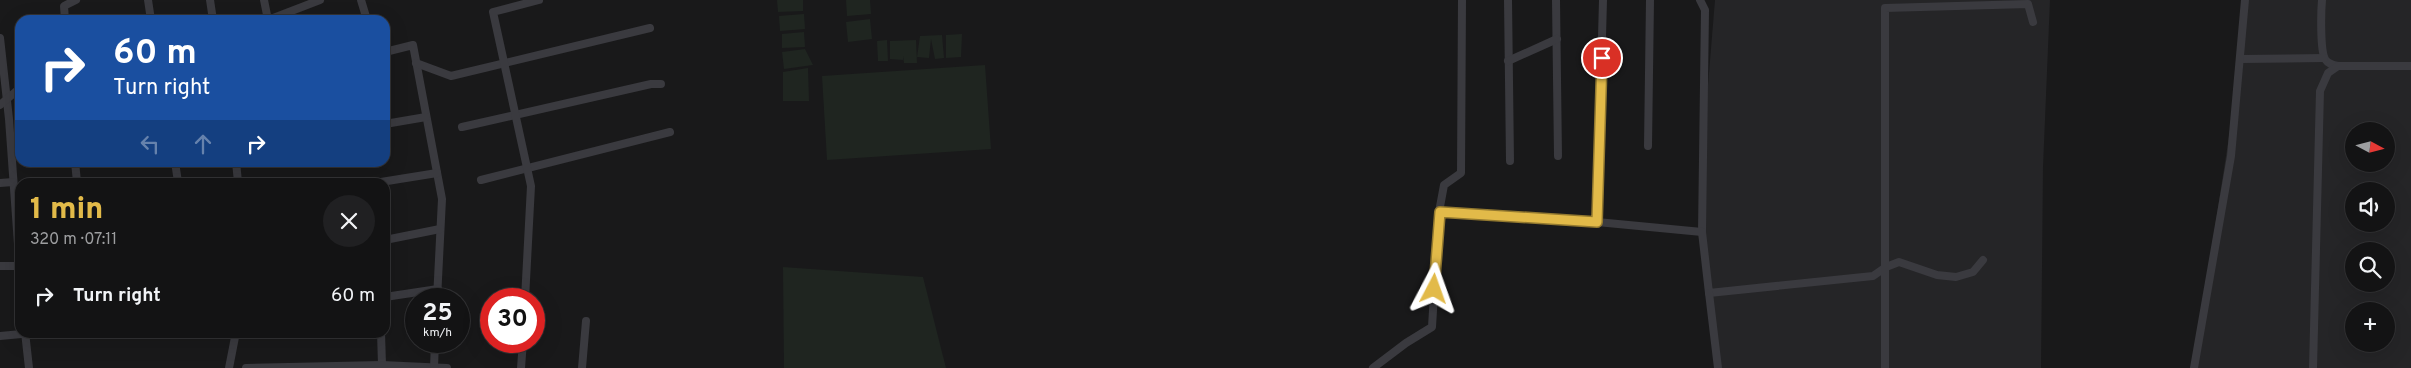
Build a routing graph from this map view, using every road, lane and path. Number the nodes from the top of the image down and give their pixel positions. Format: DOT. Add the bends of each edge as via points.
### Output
graph roads {
  1 [pos="76,0"];
  2 [pos="148,0"];
  3 [pos="210,0"];
  4 [pos="264,0"];
  5 [pos="320,0"];
  6 [pos="361,0"];
  7 [pos="539,0"];
  8 [pos="1462,0"];
  9 [pos="1508,0"];
  10 [pos="1556,0"];
  11 [pos="1603,0"];
  12 [pos="1650,0"];
  13 [pos="1700,0"];
  14 [pos="2245,0"];
  15 [pos="2322,0"];
  16 [pos="65,15"];
  17 [pos="150,15"];
  18 [pos="212,15"];
  19 [pos="267,15"];
  20 [pos="281,15"];
  21 [pos="366,15"];
  22 [pos="2033,22"];
  23 [pos="650,28"];
  24 [pos="0,38"];
  25 [pos="1557,39"];
  26 [pos="390,51"];
  27 [pos="0,58"];
  28 [pos="2324,58"];
  29 [pos="2241,59"];
  30 [pos="1508,61"];
  31 [pos="416,63"];
  32 [pos="504,64"];
  33 [pos="2338,66"];
  34 [pos="2411,66"];
  35 [pos="661,84"];
  36 [pos="15,92"];
  37 [pos="6,98"];
  38 [pos="0,105"];
  39 [pos="516,115"];
  40 [pos="426,117"];
  41 [pos="390,123"];
  42 [pos="462,127"];
  43 [pos="670,132"];
  44 [pos="1648,146"];
  45 [pos="1558,156"];
  46 [pos="1510,161"];
  47 [pos="528,168"];
  48 [pos="437,173"];
  49 [pos="482,180"];
  50 [pos="390,181"];
  51 [pos="13,182"];
  52 [pos="0,183"];
  53 [pos="15,206"];
  54 [pos="1440,212"];
  55 [pos="1597,222"];
  56 [pos="440,229"];
  57 [pos="1702,232"];
  58 [pos="390,239"];
  59 [pos="1983,260"];
  60 [pos="0,266"];
  61 [pos="15,266"];
  62 [pos="1886,267"];
  63 [pos="438,288"];
  64 [pos="525,288"];
  65 [pos="1710,292"];
  66 [pos="405,294"];
  67 [pos="390,296"];
  68 [pos="586,321"];
  69 [pos="15,335"];
  70 [pos="0,336"];
  71 [pos="25,338"];
  72 [pos="235,338"];
  73 [pos="382,338"];
  74 [pos="435,353"];
  75 [pos="522,353"];
  76 [pos="382,365"];
  77 [pos="28,368"];
  78 [pos="229,368"];
  79 [pos="246,368"];
  80 [pos="434,368"];
  81 [pos="447,368"];
  82 [pos="521,368"];
  83 [pos="582,368"];
  84 [pos="1373,368"];
  85 [pos="1718,368"];
  86 [pos="1885,368"];
  87 [pos="2194,368"];
  88 [pos="2313,368"];
  1 -- 16 [label="street" via="64,6"];
  2 -- 17 [label="street"];
  3 -- 18 [label="street"];
  4 -- 19 [label="street"];
  5 -- 20 [label="street"];
  6 -- 21 [label="street"];
  7 -- 32 [label="street" via="493,12"];
  8 -- 54 [label="street" via="1461,173 1444,185"];
  9 -- 30 [label="street"];
  10 -- 25 [label="street"];
  11 -- 55 [label="street"];
  12 -- 44 [label="street"];
  13 -- 57 [label="street" via="1706,10"];
  14 -- 29 [label="street"];
  15 -- 28 [label="street"];
  22 -- 62 [label="street" via="2028,4 1885,8"];
  23 -- 32 [label="street"];
  24 -- 27 [label="street"];
  25 -- 30 [label="street"];
  25 -- 45 [label="street"];
  26 -- 31 [label="street" via="413,46"];
  27 -- 37 [label="street"];
  28 -- 29 [label="street"];
  28 -- 33 [label="street" via="2329,64"];
  29 -- 87 [label="street" via="2231,156"];
  30 -- 46 [label="street"];
  31 -- 32 [label="street" via="451,76"];
  31 -- 40 [label="street"];
  32 -- 39 [label="street"];
  33 -- 34 [label="street"];
  33 -- 88 [label="street" via="2328,73 2320,91"];
  35 -- 39 [label="street"];
  36 -- 37 [label="street"];
  37 -- 38 [label="street"];
  37 -- 51 [label="street"];
  39 -- 42 [label="street"];
  39 -- 47 [label="street"];
  40 -- 41 [label="street"];
  40 -- 48 [label="street"];
  43 -- 47 [label="street"];
  47 -- 49 [label="street"];
  47 -- 64 [label="street" via="531,186"];
  48 -- 50 [label="street"];
  48 -- 56 [label="street" via="442,199"];
  51 -- 52 [label="street"];
  51 -- 53 [label="street"];
  54 -- 55 [label="street"];
  54 -- 84 [label="street" via="1432,327"];
  55 -- 57 [label="street"];
  56 -- 58 [label="street"];
  56 -- 63 [label="street"];
  57 -- 65 [label="street"];
  59 -- 62 [label="street" via="1973,272 1956,277 1937,275 1898,262"];
  60 -- 61 [label="street"];
  62 -- 65 [label="street" via="1873,276"];
  62 -- 86 [label="street"];
  65 -- 85 [label="street"];
  66 -- 67 [label="street"];
  68 -- 83 [label="street"];
  69 -- 70 [label="street"];
  71 -- 77 [label="street"];
  72 -- 78 [label="street"];
  73 -- 76 [label="street"];
  74 -- 80 [label="street"];
  75 -- 82 [label="street"];
  76 -- 79 [label="street"];
  76 -- 80 [label="street"];
  80 -- 81 [label="street"];
}
